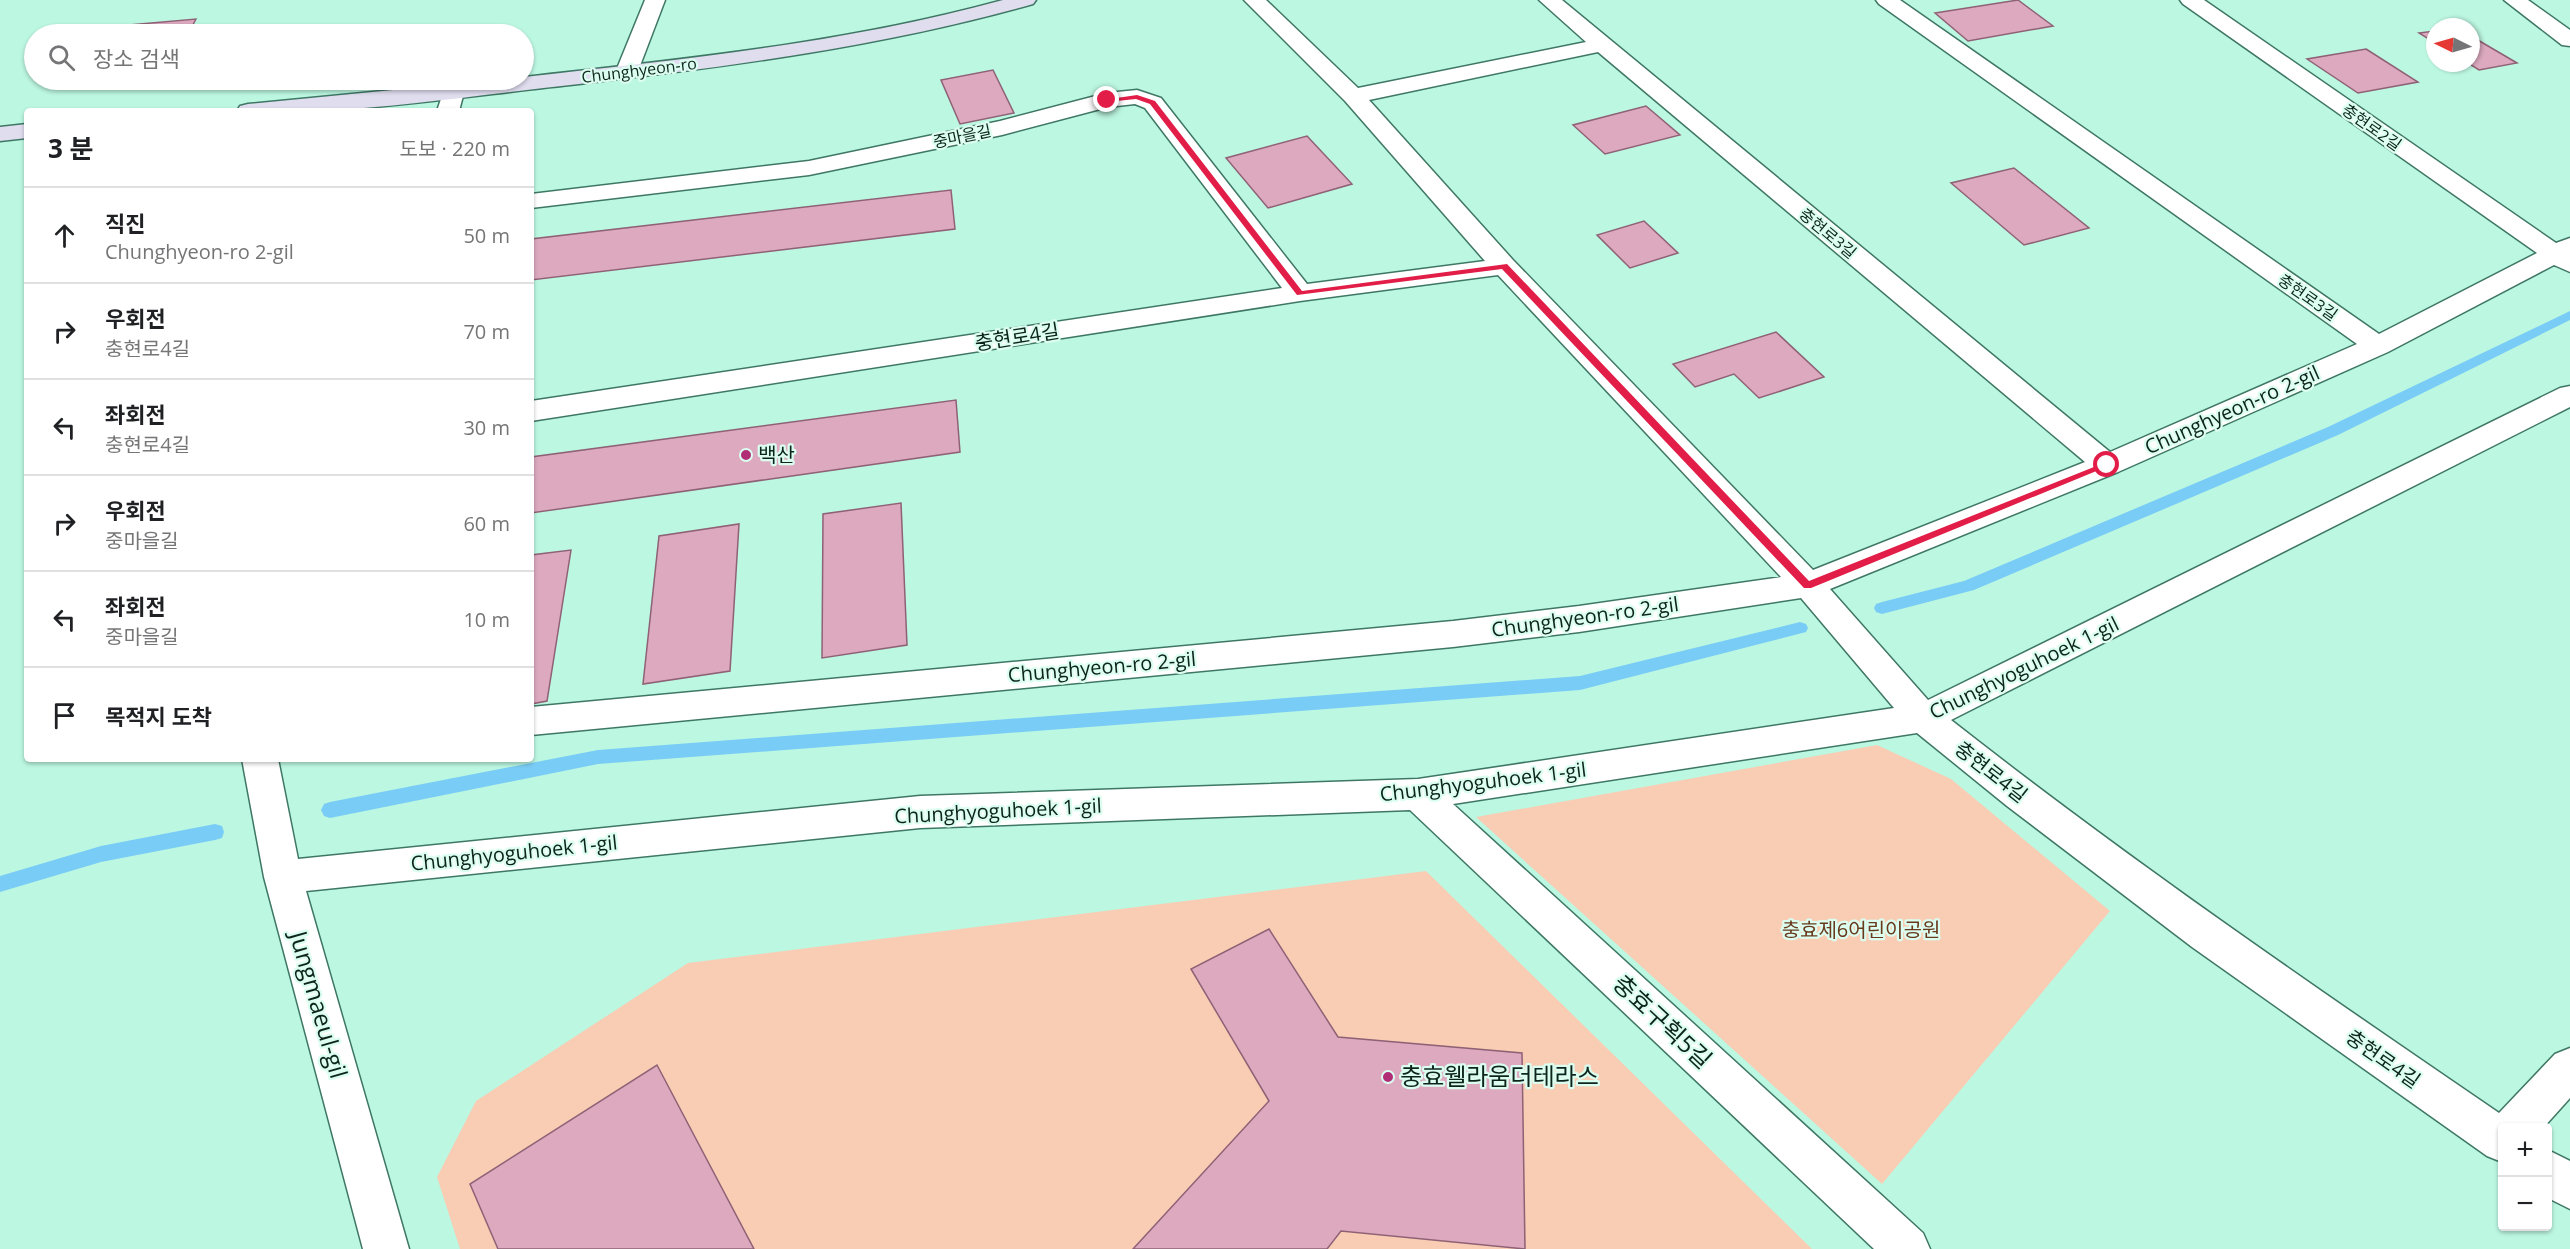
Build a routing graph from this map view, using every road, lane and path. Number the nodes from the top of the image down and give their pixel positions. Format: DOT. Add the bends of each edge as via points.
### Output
graph roads {
  1 [pos="656,0"];
  2 [pos="1026,0"];
  3 [pos="1254,0"];
  4 [pos="1549,0"];
  5 [pos="1886,0"];
  6 [pos="2190,0"];
  7 [pos="2514,0"];
  8 [pos="2570,40"];
  9 [pos="1602,45"];
  10 [pos="627,71"];
  11 [pos="534,87"];
  12 [pos="519,90"];
  13 [pos="1353,96"];
  14 [pos="451,102"];
  15 [pos="316,108"];
  16 [pos="24,131"];
  17 [pos="0,134"];
  18 [pos="534,201"];
  19 [pos="2565,255"];
  20 [pos="1504,266"];
  21 [pos="1300,293"];
  22 [pos="2378,346"];
  23 [pos="2570,394"];
  24 [pos="534,411"];
  25 [pos="2107,465"];
  26 [pos="1808,585"];
  27 [pos="1923,718"];
  28 [pos="534,721"];
  29 [pos="261,762"];
  30 [pos="1418,794"];
  31 [pos="282,877"];
  32 [pos="2570,1068"];
  33 [pos="2518,1123"];
  34 [pos="2498,1132"];
  35 [pos="2552,1175"];
  36 [pos="2570,1187"];
  37 [pos="386,1249"];
  38 [pos="1907,1249"];
  1 -- 10 [label="street"];
  2 -- 10 [label="street, Chunghyeon-ro" via="842,43"];
  3 -- 13 [label="street, 충현로4길"];
  4 -- 9 [label="street, 충현로3길"];
  5 -- 22 [label="street, 충현로3길"];
  6 -- 19 [label="street, 충현로2길"];
  7 -- 8 [label="street"];
  9 -- 13 [label="street"];
  9 -- 25 [label="street, 충현로3길"];
  10 -- 11 [label="street, Chunghyeon-ro"];
  12 -- 14 [label="street, Chunghyeon-ro"];
  13 -- 20 [label="street, 충현로4길"];
  14 -- 15 [label="street, Chunghyeon-ro"];
  16 -- 17 [label="street"];
  18 -- 21 [label="street, 중마을길" via="809,168 1002,128 1107,100 1137,97 1153,103"];
  19 -- 22 [label="street, Chunghyeon-ro 2-gil"];
  20 -- 21 [label="street, 충현로4길"];
  20 -- 26 [label="street, 충현로4길"];
  21 -- 24 [label="street, 충현로4길"];
  22 -- 25 [label="street, Chunghyeon-ro 2-gil"];
  23 -- 27 [label="street, Chunghyoguhoek 1-gil"];
  25 -- 26 [label="street, Chunghyeon-ro 2-gil"];
  26 -- 27 [label="street, 충현로4길"];
  26 -- 28 [label="street, Chunghyeon-ro 2-gil" via="1453,634"];
  27 -- 30 [label="street, Chunghyoguhoek 1-gil"];
  27 -- 34 [label="street, 충현로4길" via="2206,934"];
  29 -- 31 [label="street, Jungmaeul-gil"];
  30 -- 31 [label="street, Chunghyoguhoek 1-gil" via="920,812"];
  30 -- 38 [label="street, 충효구획5길"];
  31 -- 37 [label="street, Jungmaeul-gil"];
  32 -- 33 [label="street"];
  35 -- 36 [label="street"];
}
